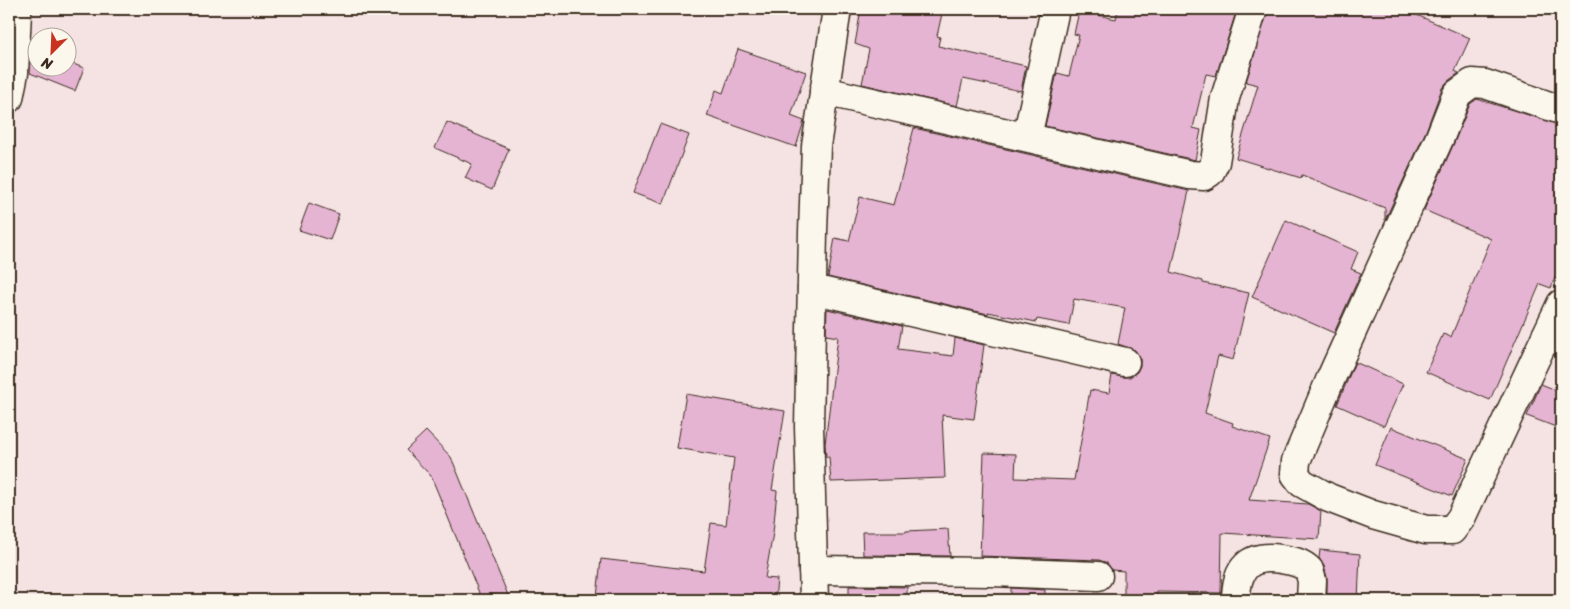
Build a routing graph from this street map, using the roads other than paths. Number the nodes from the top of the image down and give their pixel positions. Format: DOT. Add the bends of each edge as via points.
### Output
graph roads {
  1 [pos="837,9"];
  2 [pos="1055,9"];
  3 [pos="1254,9"];
  4 [pos="17,12"];
  5 [pos="824,91"];
  6 [pos="9,98"];
  7 [pos="1561,110"];
  8 [pos="1027,137"];
  9 [pos="812,289"];
  10 [pos="1561,304"];
  11 [pos="1554,339"];
  12 [pos="1125,362"];
  13 [pos="813,570"];
  14 [pos="1098,576"];
  15 [pos="814,600"];
  16 [pos="1236,600"];
  17 [pos="1311,600"];
  1 -- 5 [label="street"];
  2 -- 8 [label="street"];
  3 -- 8 [label="street" via="1225,98 1215,162 1204,176"];
  4 -- 6 [label="street" via="14,73"];
  5 -- 8 [label="street"];
  5 -- 9 [label="street" via="816,146"];
  7 -- 11 [label="street" via="1485,84 1472,83 1457,94 1319,406 1296,461 1296,474 1302,483 1329,498 1373,515 1426,530 1452,530"];
  9 -- 12 [label="street"];
  9 -- 13 [label="street" via="809,426"];
  10 -- 11 [label="street"];
  13 -- 14 [label="street"];
  13 -- 15 [label="street"];
  16 -- 17 [label="street" via="1236,584 1242,570 1252,560 1270,557 1296,561 1309,570"];
}
